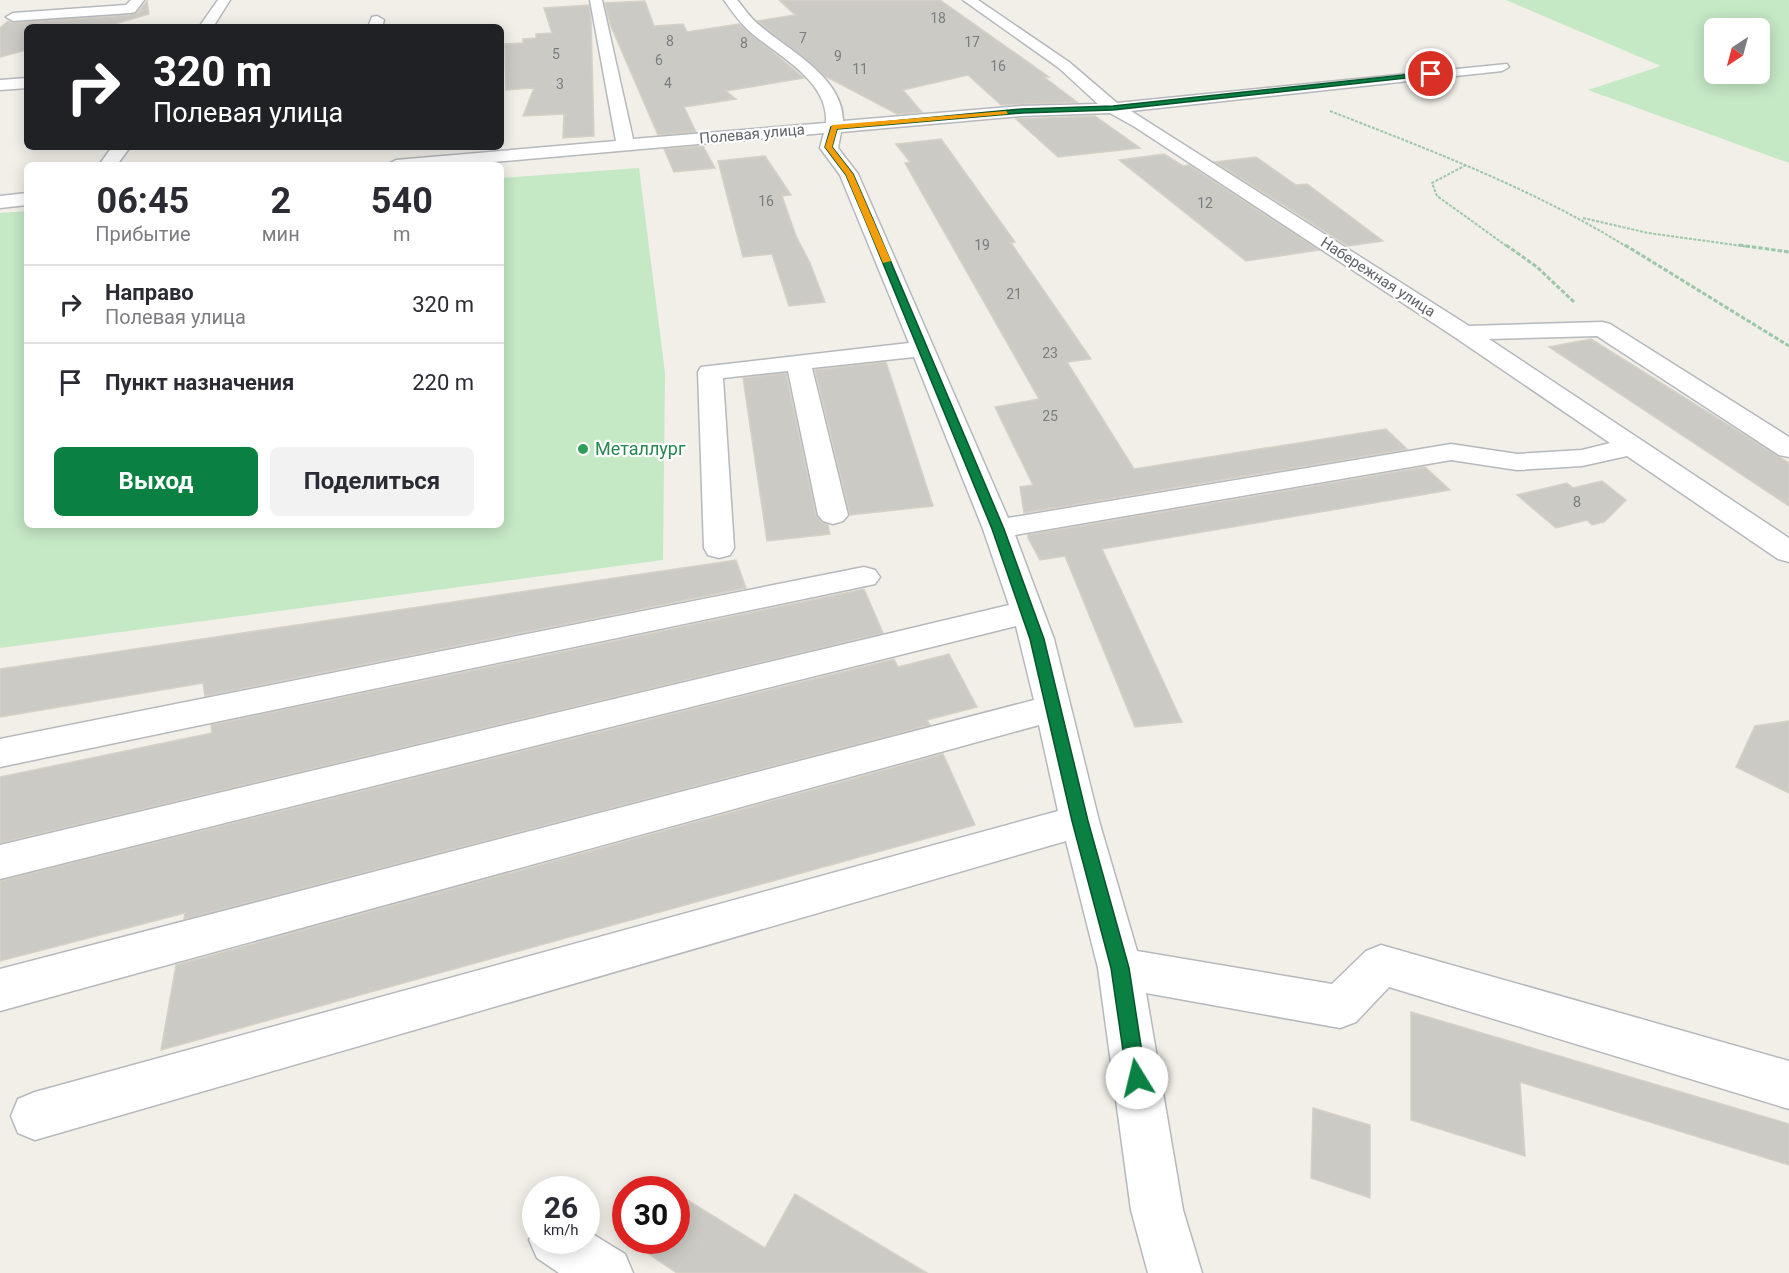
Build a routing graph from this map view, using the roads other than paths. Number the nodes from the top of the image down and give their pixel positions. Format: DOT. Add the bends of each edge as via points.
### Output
graph roads {
  1 [pos="138,0"];
  2 [pos="224,0"];
  3 [pos="596,0"];
  4 [pos="730,0"];
  5 [pos="969,0"];
  6 [pos="13,17"];
  7 [pos="208,24"];
  8 [pos="1502,67"];
  9 [pos="24,83"];
  10 [pos="0,85"];
  11 [pos="1113,108"];
  12 [pos="834,127"];
  13 [pos="625,144"];
  14 [pos="429,162"];
  15 [pos="24,199"];
  16 [pos="0,202"];
  17 [pos="1464,333"];
  18 [pos="923,349"];
  19 [pos="798,362"];
  20 [pos="1634,446"];
  21 [pos="1789,449"];
  22 [pos="832,515"];
  23 [pos="998,529"];
  24 [pos="719,548"];
  25 [pos="1789,552"];
  26 [pos="864,577"];
  27 [pos="1028,612"];
  28 [pos="1053,708"];
  29 [pos="0,753"];
  30 [pos="1080,821"];
  31 [pos="0,862"];
  32 [pos="1120,968"];
  33 [pos="0,990"];
  34 [pos="1789,1085"];
  35 [pos="35,1116"];
  36 [pos="577,1254"];
  37 [pos="606,1273"];
  38 [pos="1175,1273"];
  1 -- 6 [label="street" via="130,9"];
  2 -- 7 [label="street"];
  3 -- 13 [label="street"];
  4 -- 12 [label="street" via="756,30 794,58 822,89 834,108"];
  5 -- 11 [label="street, Набережная улица" via="1064,65"];
  8 -- 11 [label="street, Полевая улица"];
  9 -- 10 [label="street"];
  11 -- 12 [label="street, Полевая улица" via="1022,111"];
  11 -- 17 [label="street, Набережная улица" via="1142,123"];
  12 -- 13 [label="street, Полевая улица"];
  12 -- 18 [label="street" via="829,147 849,174"];
  13 -- 14 [label="street, Полевая улица"];
  15 -- 16 [label="street"];
  17 -- 20 [label="street, Набережная улица"];
  17 -- 21 [label="street" via="1602,329"];
  18 -- 19 [label="street"];
  18 -- 23 [label="street"];
  19 -- 22 [label="street"];
  19 -- 24 [label="street" via="710,372"];
  20 -- 23 [label="street" via="1582,458 1517,462 1451,452"];
  20 -- 25 [label="street, Набережная улица"];
  23 -- 27 [label="street"];
  26 -- 29 [label="street"];
  27 -- 28 [label="street"];
  27 -- 31 [label="street"];
  28 -- 30 [label="street"];
  28 -- 33 [label="street"];
  30 -- 32 [label="street"];
  30 -- 35 [label="street"];
  32 -- 34 [label="street" via="1340,1007 1381,965"];
  32 -- 38 [label="street" via="1157,1210"];
  36 -- 37 [label="street"];
}
